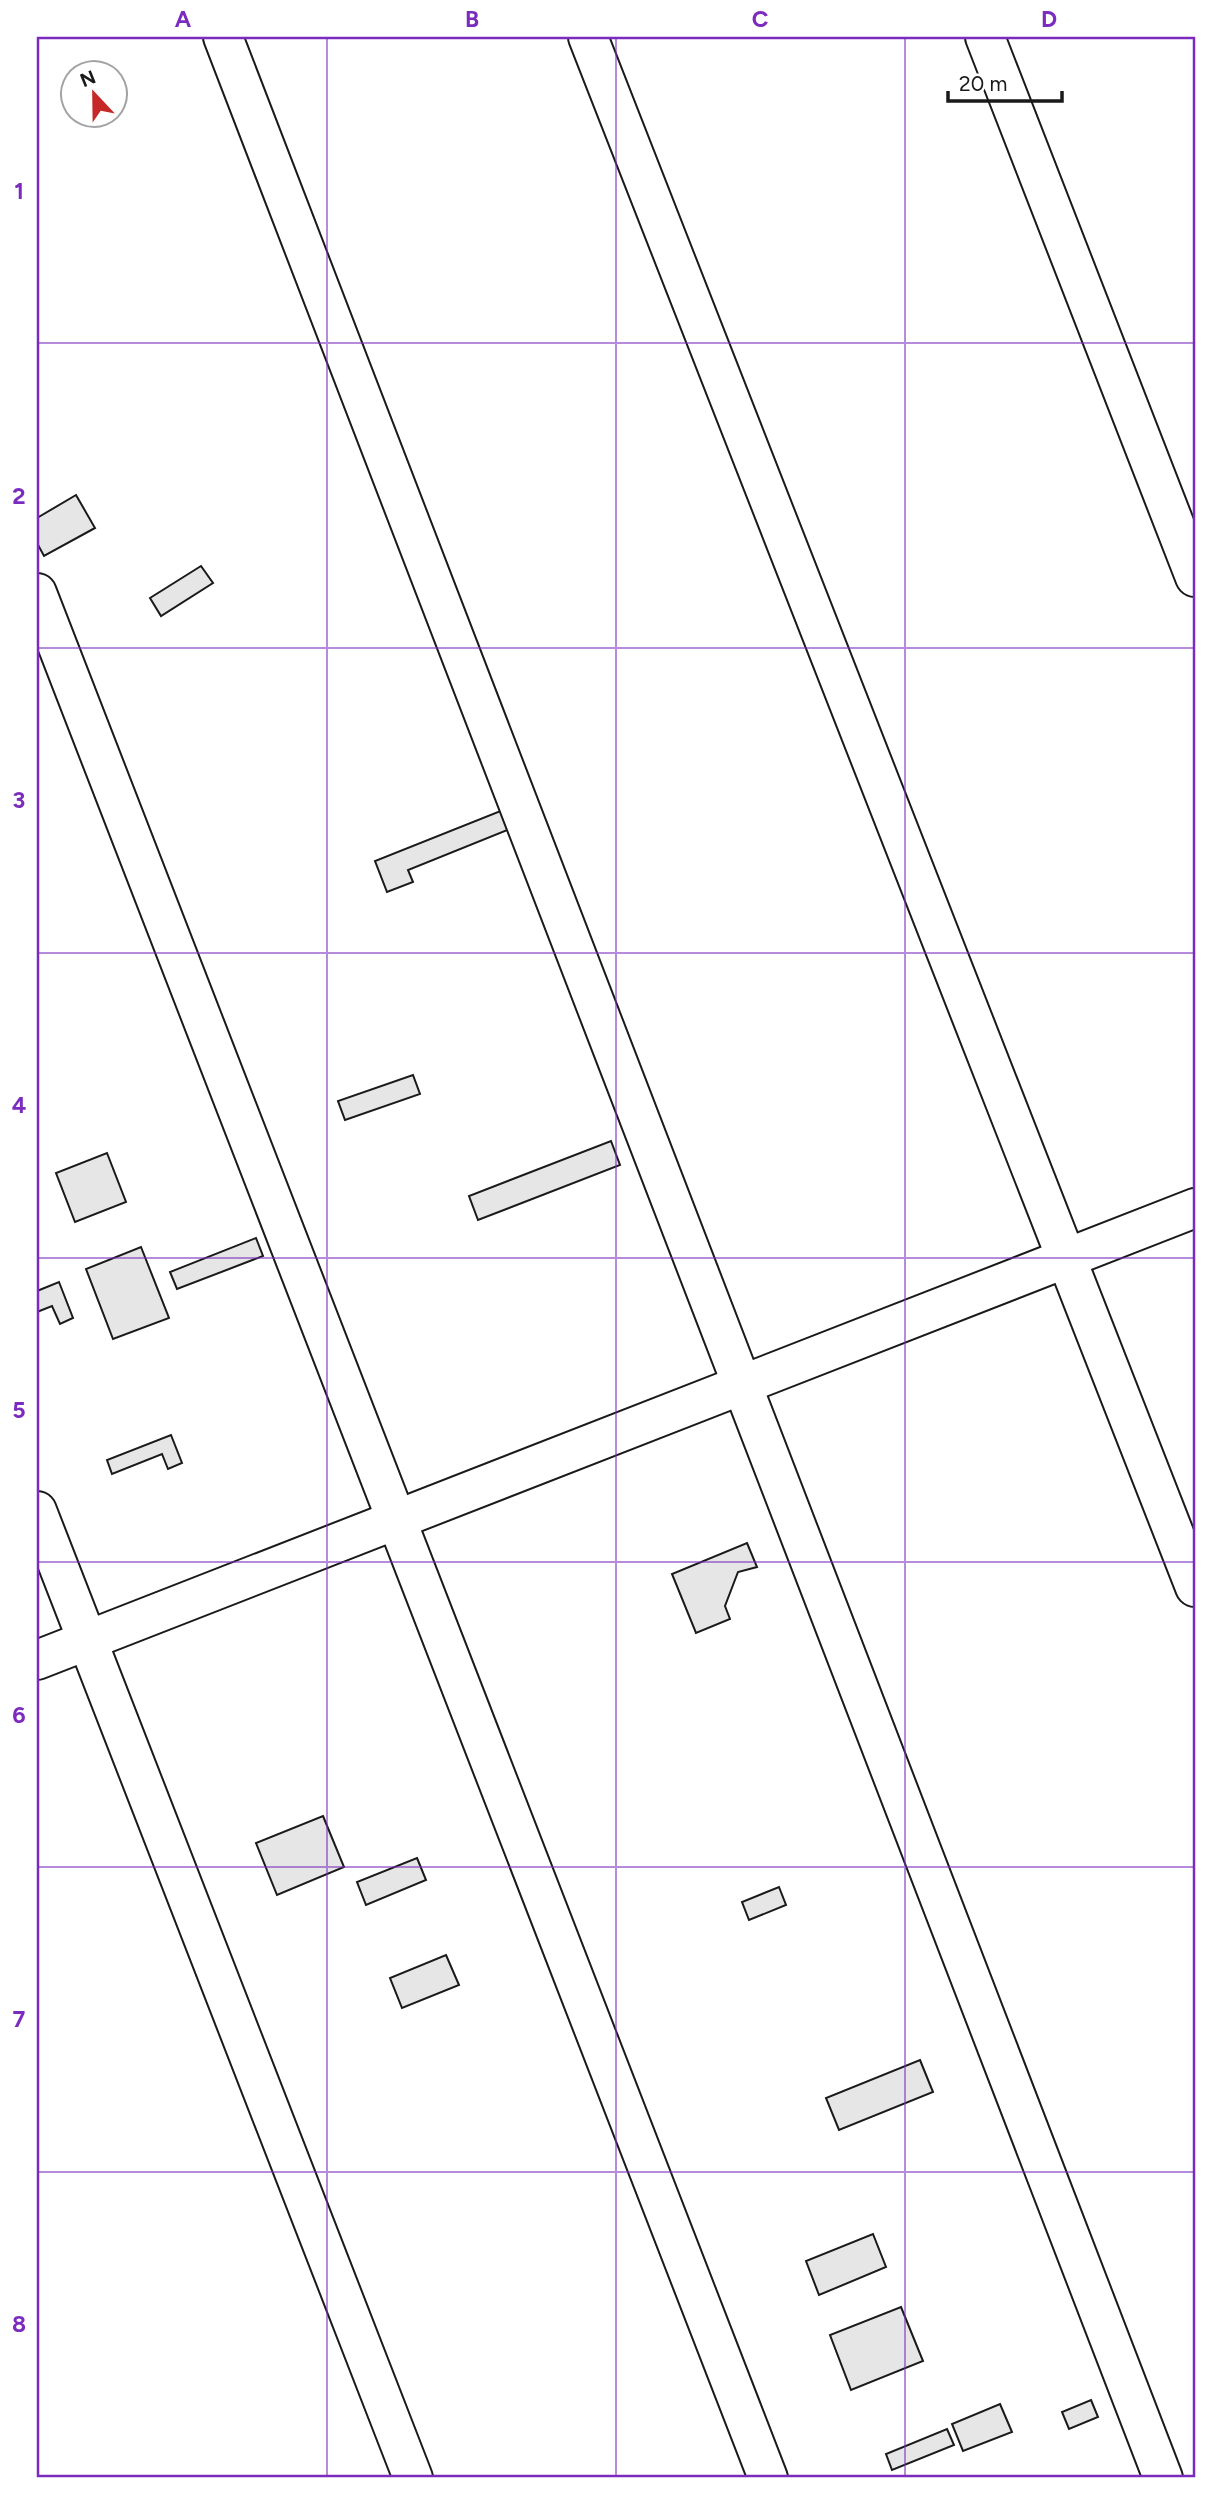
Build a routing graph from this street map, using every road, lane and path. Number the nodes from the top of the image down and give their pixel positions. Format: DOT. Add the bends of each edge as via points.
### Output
graph roads {
  1 [pos="223,37"];
  2 [pos="588,37"];
  3 [pos="985,37"];
  4 [pos="1195,577"];
  5 [pos="37,593"];
  6 [pos="1195,1208"];
  7 [pos="1066,1259"];
  8 [pos="742,1385"];
  9 [pos="37,1511"];
  10 [pos="397,1520"];
  11 [pos="1195,1587"];
  12 [pos="87,1640"];
  13 [pos="37,1660"];
  14 [pos="413,2478"];
  15 [pos="768,2478"];
  16 [pos="1163,2478"];
  1 -- 8 [label="street"];
  2 -- 7 [label="street"];
  3 -- 4 [label="street"];
  5 -- 10 [label="street"];
  6 -- 7 [label="street"];
  7 -- 8 [label="street"];
  7 -- 11 [label="street"];
  8 -- 10 [label="street"];
  8 -- 16 [label="street"];
  9 -- 12 [label="street"];
  10 -- 12 [label="street"];
  10 -- 15 [label="street"];
  12 -- 13 [label="street"];
  12 -- 14 [label="street"];
}
